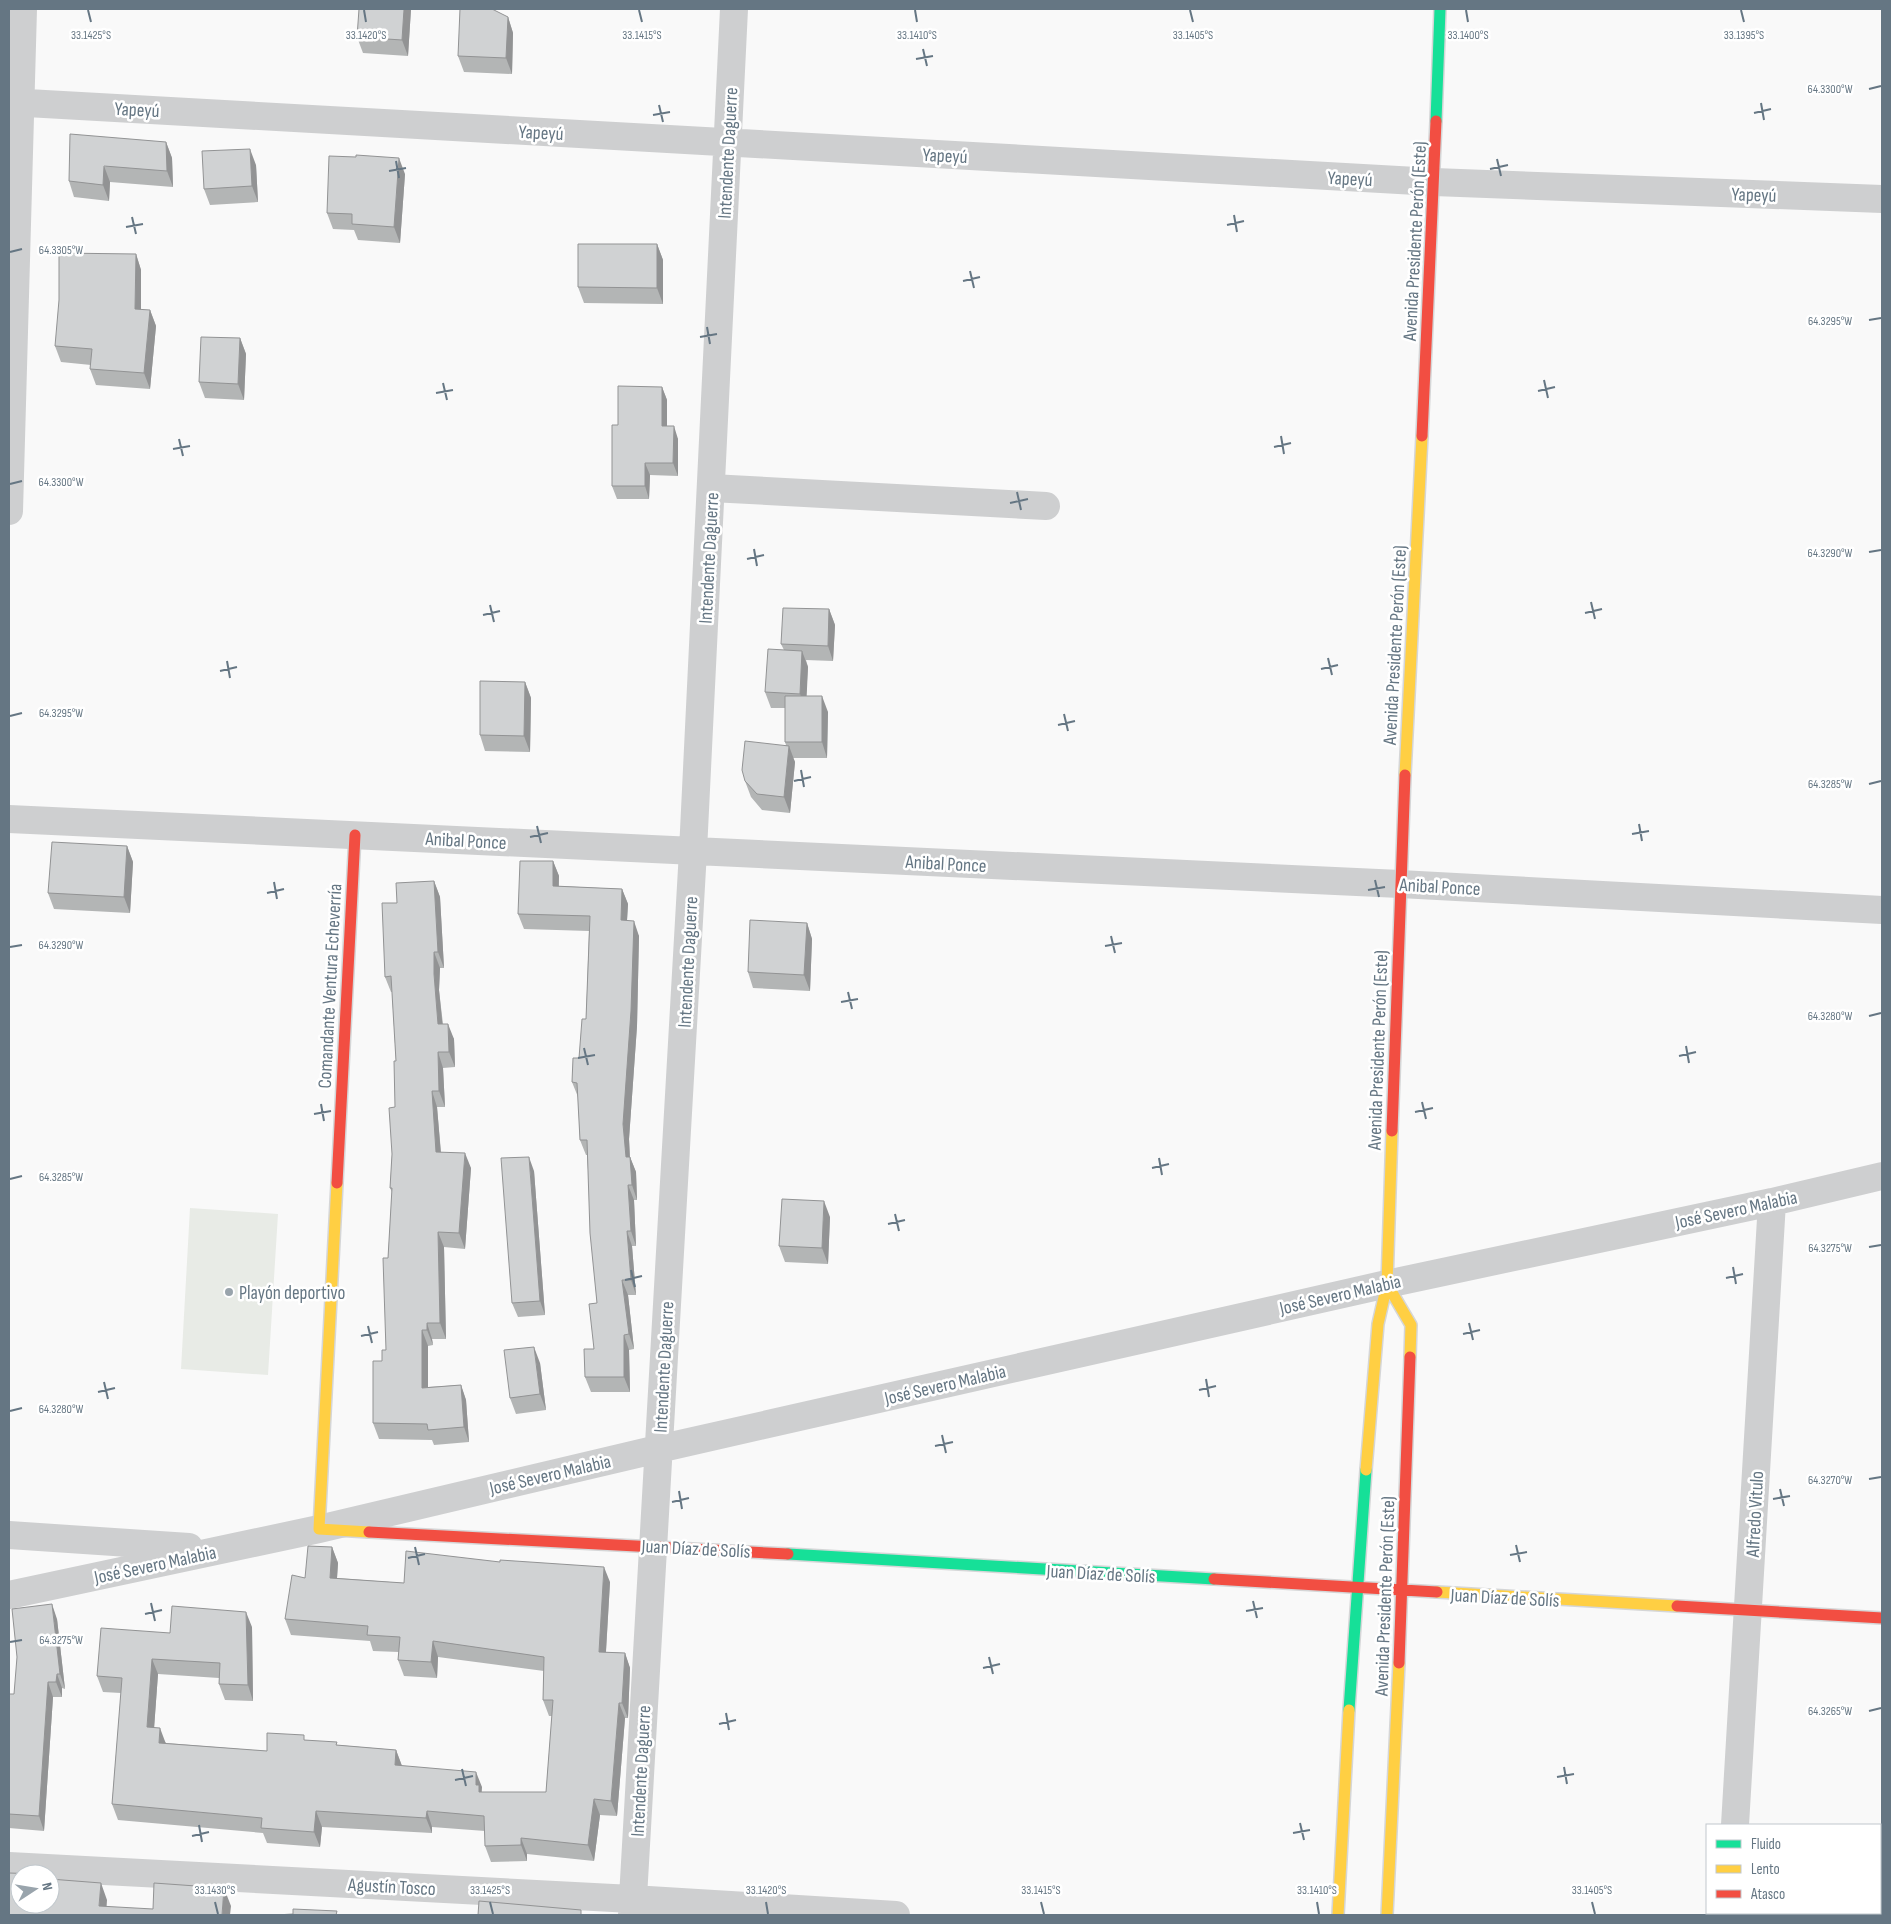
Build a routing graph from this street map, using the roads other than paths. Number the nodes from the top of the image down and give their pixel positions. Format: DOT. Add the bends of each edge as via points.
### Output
graph roads {
  1 [pos="23,9"];
  2 [pos="734,9"];
  3 [pos="1440,9"];
  4 [pos="14,103"];
  5 [pos="727,142"];
  6 [pos="1434,182"];
  7 [pos="1882,199"];
  8 [pos="9,473"];
  9 [pos="711,488"];
  10 [pos="1046,506"];
  11 [pos="9,511"];
  12 [pos="9,819"];
  13 [pos="354,835"];
  14 [pos="694,851"];
  15 [pos="1400,884"];
  16 [pos="1882,910"];
  17 [pos="1882,1176"];
  18 [pos="1772,1202"];
  19 [pos="1387,1284"];
  20 [pos="658,1449"];
  21 [pos="319,1529"];
  22 [pos="9,1535"];
  23 [pos="653,1546"];
  24 [pos="222,1550"];
  25 [pos="1356,1589"];
  26 [pos="1403,1591"];
  27 [pos="9,1595"];
  28 [pos="1749,1611"];
  29 [pos="1882,1618"];
  30 [pos="1735,1824"];
  31 [pos="9,1866"];
  32 [pos="632,1907"];
  33 [pos="896,1915"];
  34 [pos="1338,1915"];
  35 [pos="1387,1915"];
  1 -- 4 [label="street"];
  2 -- 5 [label="street, Intendente Daguerre"];
  3 -- 6 [label="main road, Avenida Presidente Perón (Este)"];
  4 -- 5 [label="street, Yapeyú"];
  4 -- 8 [label="street"];
  5 -- 6 [label="street, Yapeyú"];
  5 -- 9 [label="street, Intendente Daguerre"];
  6 -- 7 [label="street, Yapeyú"];
  6 -- 15 [label="main road, Avenida Presidente Perón (Este)"];
  8 -- 11 [label="street"];
  9 -- 10 [label="street"];
  9 -- 14 [label="street, Intendente Daguerre"];
  12 -- 13 [label="street, Anibal Ponce"];
  13 -- 14 [label="street, Anibal Ponce"];
  13 -- 21 [label="main road, Comandante Ventura Echeverría"];
  14 -- 15 [label="street, Anibal Ponce"];
  14 -- 20 [label="street, Intendente Daguerre"];
  15 -- 16 [label="street, Anibal Ponce"];
  15 -- 19 [label="main road, Avenida Presidente Perón (Este)"];
  17 -- 18 [label="street, José Severo Malabia"];
  18 -- 19 [label="street, José Severo Malabia"];
  18 -- 28 [label="street, Alfredo Vitulo"];
  19 -- 20 [label="street, José Severo Malabia"];
  19 -- 25 [label="main road, Avenida Presidente Perón (Este)" via="1378,1324"];
  19 -- 26 [label="main road, Avenida Presidente Perón (Este)" via="1411,1325"];
  20 -- 21 [label="street, José Severo Malabia"];
  20 -- 23 [label="street, Intendente Daguerre"];
  21 -- 23 [label="main road, Juan Díaz de Solís"];
  21 -- 24 [label="street, José Severo Malabia"];
  22 -- 24 [label="street"];
  23 -- 25 [label="main road, Juan Díaz de Solís"];
  23 -- 32 [label="street, Intendente Daguerre"];
  24 -- 27 [label="street, José Severo Malabia"];
  25 -- 26 [label="main road, Juan Díaz de Solís"];
  25 -- 34 [label="main road, Avenida Presidente Perón (Este)"];
  26 -- 28 [label="main road, Juan Díaz de Solís"];
  26 -- 35 [label="main road, Avenida Presidente Perón (Este)"];
  28 -- 29 [label="main road, Juan Díaz de Solís"];
  28 -- 30 [label="street, Alfredo Vitulo"];
  31 -- 32 [label="street, Agustín Tosco"];
  32 -- 33 [label="street, Agustín Tosco"];
}
